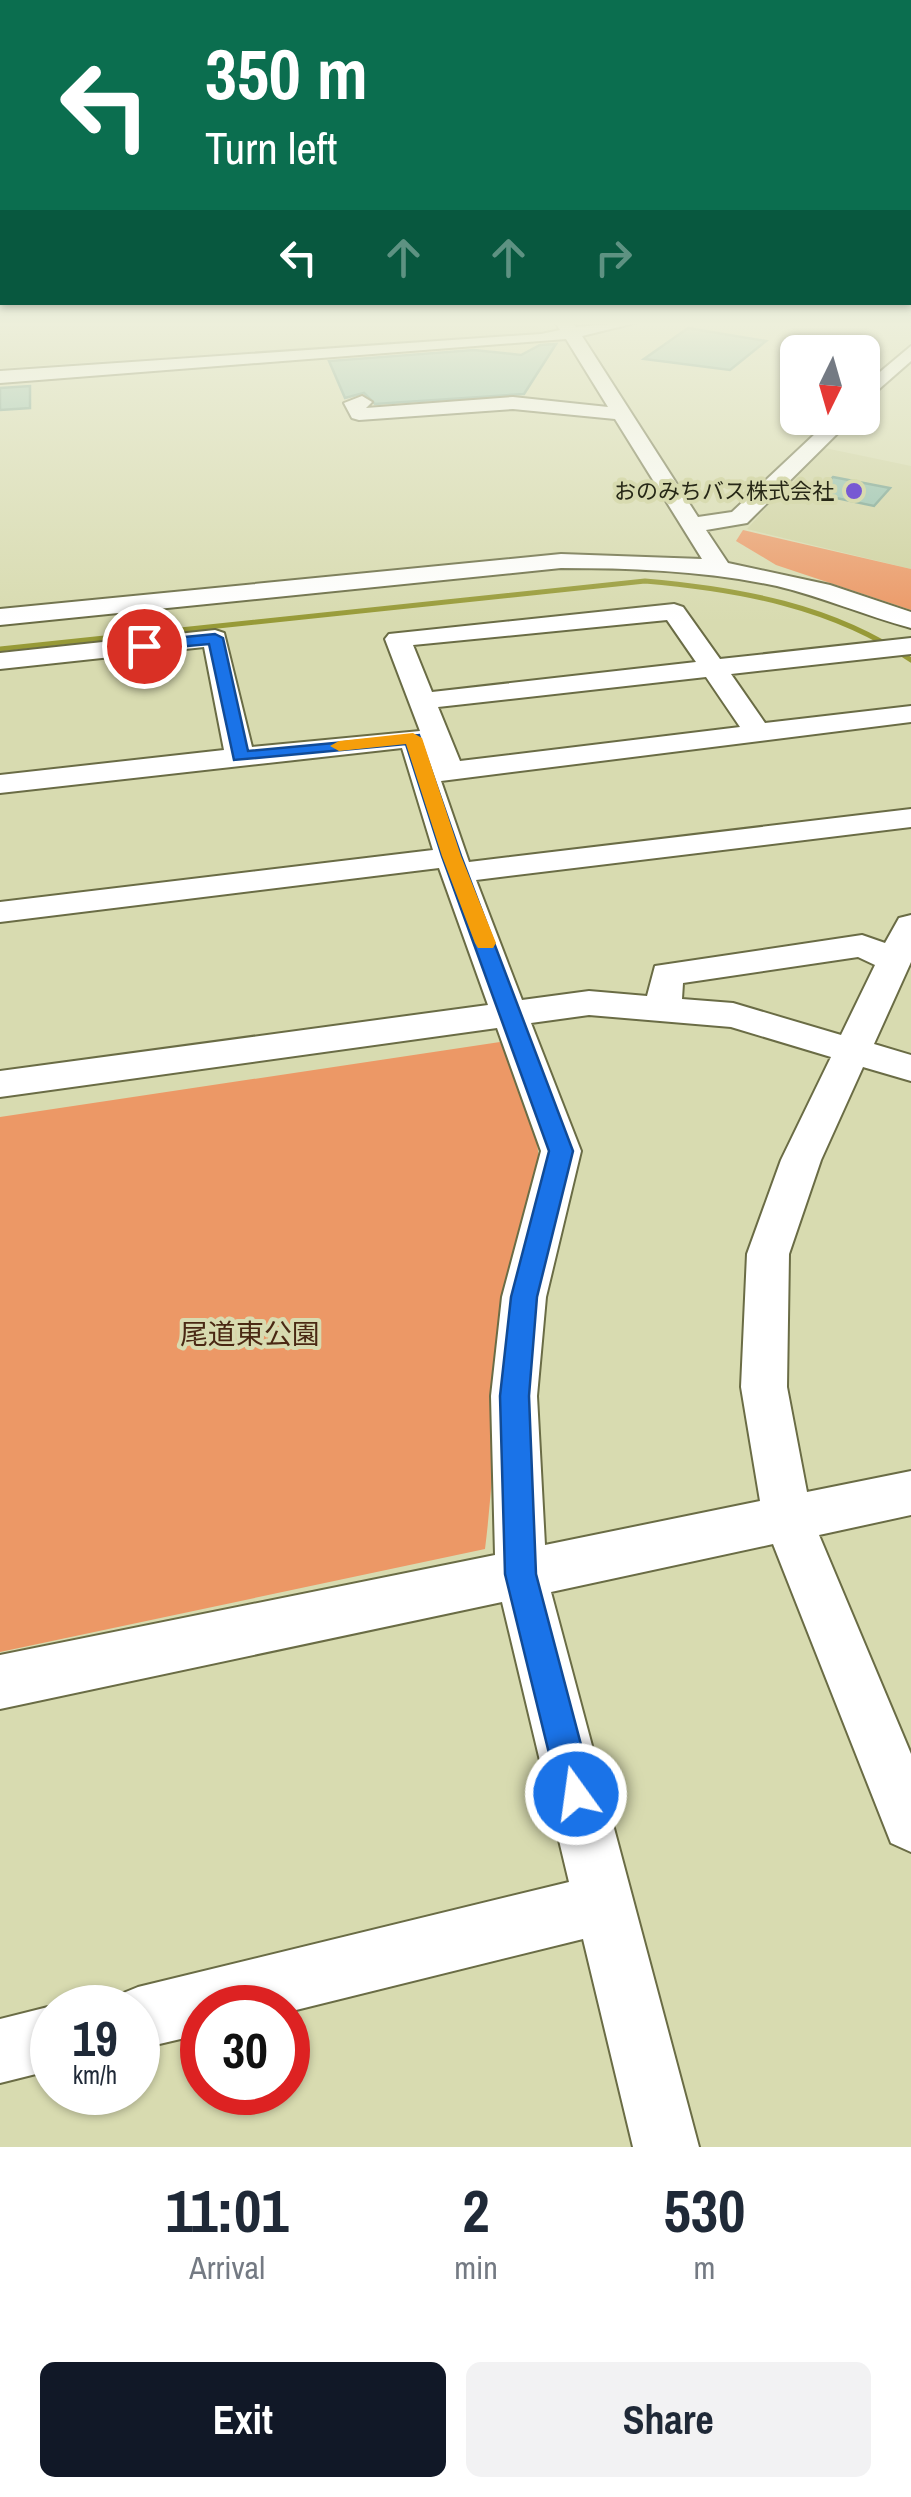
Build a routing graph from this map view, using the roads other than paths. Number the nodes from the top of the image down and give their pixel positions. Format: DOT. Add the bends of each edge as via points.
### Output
graph roads {
  1 [pos="345,422"];
  2 [pos="627,422"];
  3 [pos="360,427"];
  4 [pos="825,435"];
  5 [pos="692,525"];
  6 [pos="717,565"];
  7 [pos="0,617"];
  8 [pos="911,620"];
  9 [pos="901,647"];
  10 [pos="0,661"];
  11 [pos="714,668"];
  12 [pos="422,701"];
  13 [pos="911,714"];
  14 [pos="758,733"];
  15 [pos="240,757"];
  16 [pos="436,773"];
  17 [pos="0,784"];
  18 [pos="911,818"];
  19 [pos="455,865"];
  20 [pos="0,912"];
  21 [pos="902,942"];
  22 [pos="662,1006"];
  23 [pos="511,1011"];
  24 [pos="850,1048"];
  25 [pos="911,1068"];
  26 [pos="0,1084"];
  27 [pos="911,1493"];
  28 [pos="788,1520"];
  29 [pos="521,1574"];
  30 [pos="0,1682"];
  31 [pos="911,1823"];
  32 [pos="604,1904"];
  33 [pos="160,2013"];
  34 [pos="30,2044"];
  35 [pos="0,2051"];
  36 [pos="666,2147"];
  1 -- 3 [label="street"];
  2 -- 5 [label="street"];
  4 -- 5 [label="street" via="739,518"];
  5 -- 6 [label="street"];
  6 -- 7 [label="street" via="561,561"];
  6 -- 8 [label="street" via="834,591"];
  9 -- 11 [label="street"];
  10 -- 15 [label="street" via="215,638"];
  11 -- 12 [label="street"];
  11 -- 12 [label="street" via="674,612 398,640"];
  11 -- 14 [label="street"];
  12 -- 16 [label="street"];
  13 -- 14 [label="street"];
  14 -- 16 [label="street"];
  15 -- 16 [label="street" via="413,738"];
  15 -- 17 [label="street"];
  16 -- 19 [label="street"];
  18 -- 19 [label="street"];
  19 -- 20 [label="street"];
  19 -- 23 [label="street"];
  21 -- 22 [label="street" via="667,974"];
  21 -- 24 [label="street"];
  22 -- 23 [label="street" via="589,1002"];
  22 -- 24 [label="street" via="733,1014"];
  23 -- 26 [label="street"];
  23 -- 29 [label="street" via="561,1151 522,1317 514,1396"];
  24 -- 25 [label="street"];
  24 -- 28 [label="street" via="768,1254 764,1387"];
  27 -- 28 [label="street"];
  28 -- 29 [label="street"];
  28 -- 31 [label="street"];
  29 -- 30 [label="street"];
  29 -- 32 [label="street"];
  32 -- 33 [label="street"];
  32 -- 36 [label="street"];
  34 -- 35 [label="street"];
}
